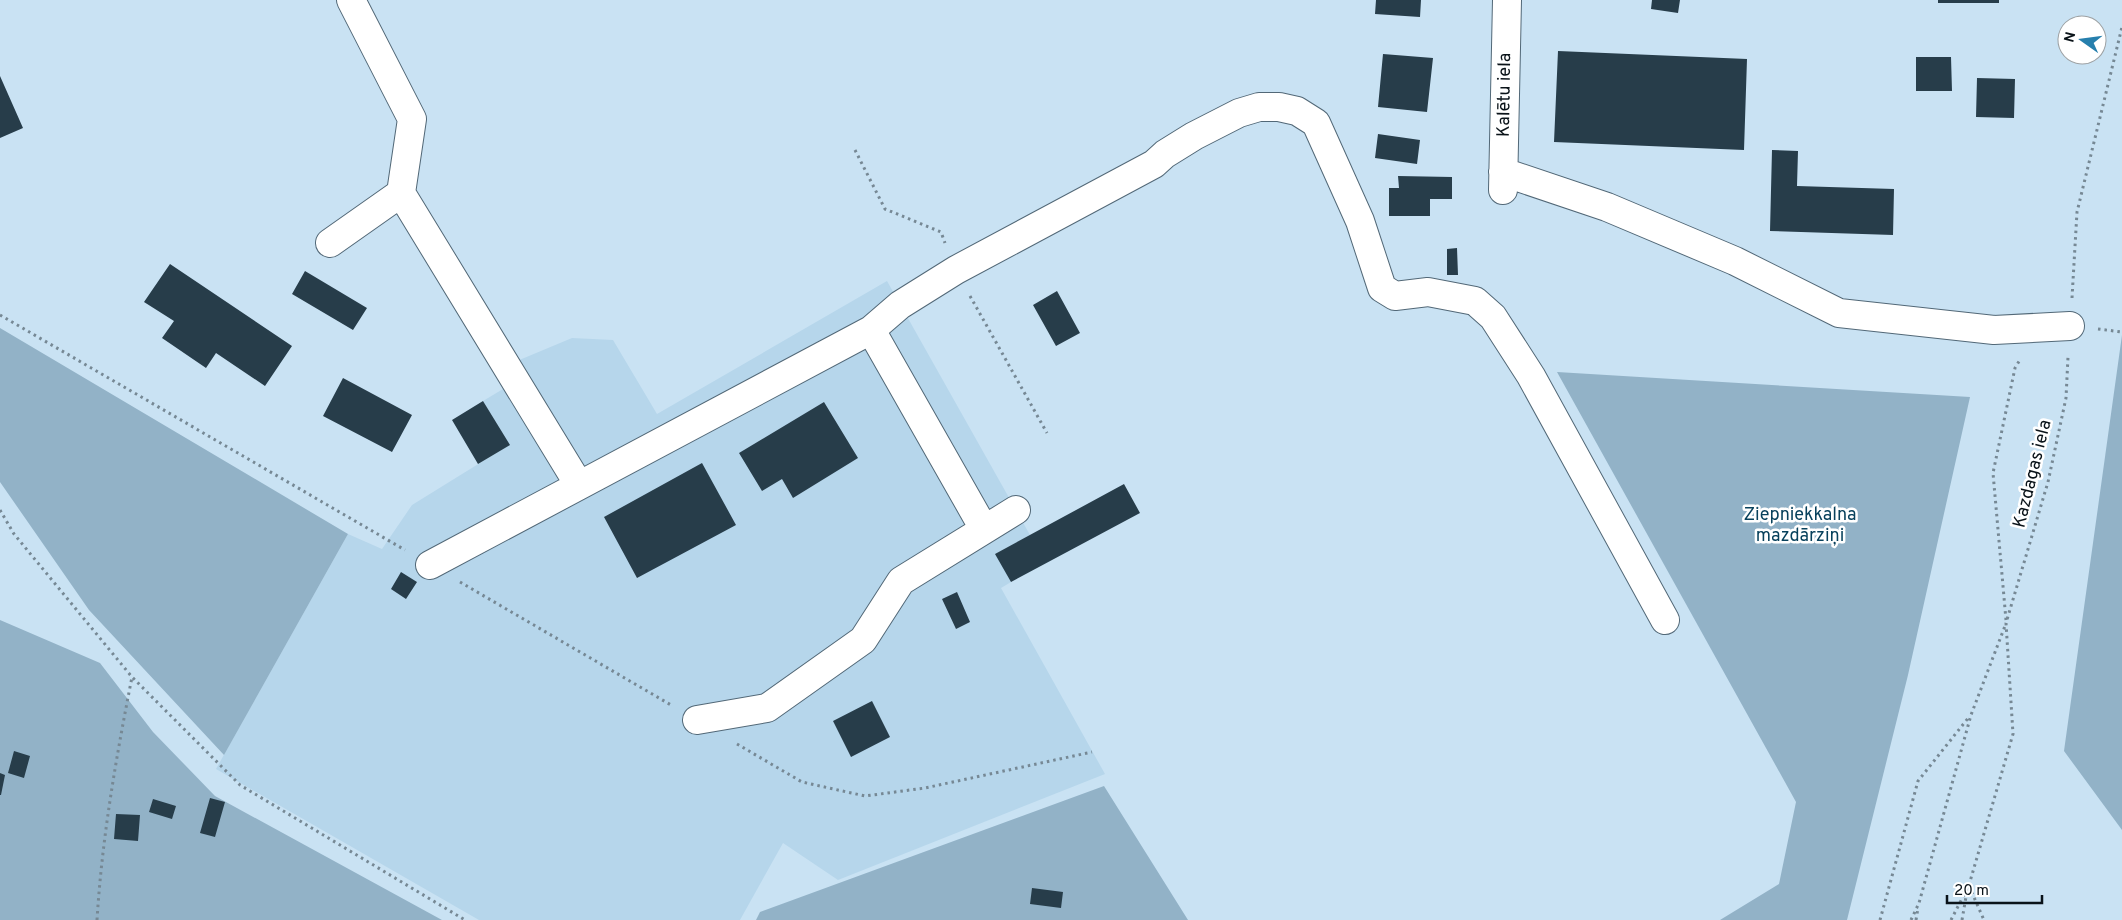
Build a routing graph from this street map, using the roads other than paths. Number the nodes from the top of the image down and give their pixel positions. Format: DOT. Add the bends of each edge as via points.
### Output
graph roads {
  1 [pos="351,0"];
  2 [pos="1507,0"];
  3 [pos="401,193"];
  4 [pos="330,244"];
  5 [pos="2070,326"];
  6 [pos="871,330"];
  7 [pos="579,485"];
  8 [pos="1016,510"];
  9 [pos="984,529"];
  10 [pos="430,564"];
  11 [pos="1665,620"];
  12 [pos="697,720"];
  1 -- 3 [label="street" via="412,119"];
  2 -- 5 [label="street, Kalētu iela" via="1503,181 1617,210 1735,260 1839,313 1994,330"];
  3 -- 4 [label="street"];
  3 -- 7 [label="street"];
  6 -- 7 [label="street"];
  6 -- 9 [label="street"];
  6 -- 11 [label="street" via="900,305 956,270 1154,164 1194,136 1239,113 1259,107 1297,111 1316,123 1360,221 1382,288 1395,296 1428,292 1476,301 1493,317 1531,376"];
  7 -- 10 [label="street"];
  8 -- 9 [label="street"];
  9 -- 12 [label="street" via="901,581 863,640 767,708"];
}
